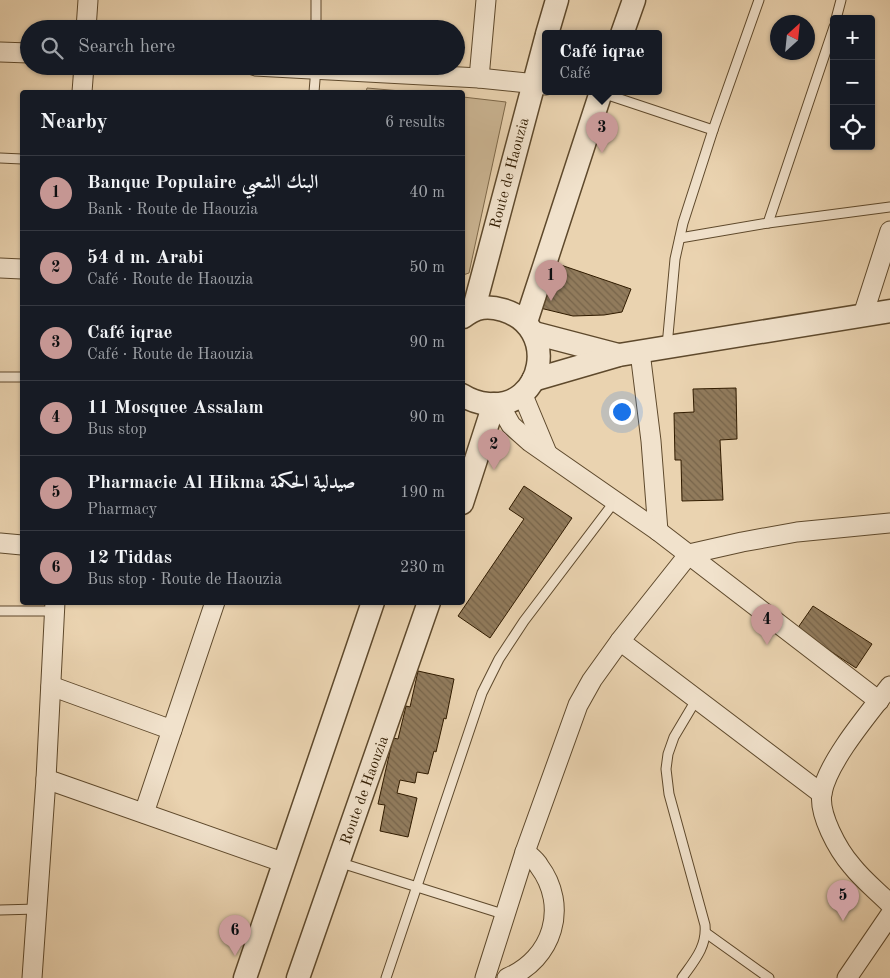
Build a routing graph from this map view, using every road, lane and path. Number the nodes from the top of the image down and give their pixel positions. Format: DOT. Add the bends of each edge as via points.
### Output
graph roads {
  1 [pos="88,0"];
  2 [pos="316,0"];
  3 [pos="486,0"];
  4 [pos="557,0"];
  5 [pos="634,0"];
  6 [pos="760,0"];
  7 [pos="841,0"];
  8 [pos="837,15"];
  9 [pos="87,20"];
  10 [pos="316,20"];
  11 [pos="548,30"];
  12 [pos="623,30"];
  13 [pos="830,39"];
  14 [pos="0,52"];
  15 [pos="20,53"];
  16 [pos="542,64"];
  17 [pos="83,75"];
  18 [pos="315,75"];
  19 [pos="430,75"];
  20 [pos="479,78"];
  21 [pos="539,84"];
  22 [pos="82,90"];
  23 [pos="314,90"];
  24 [pos="599,95"];
  25 [pos="609,95"];
  26 [pos="713,130"];
  27 [pos="0,158"];
  28 [pos="20,159"];
  29 [pos="890,207"];
  30 [pos="768,223"];
  31 [pos="890,231"];
  32 [pos="680,238"];
  33 [pos="0,268"];
  34 [pos="20,269"];
  35 [pos="890,312"];
  36 [pos="466,314"];
  37 [pos="862,315"];
  38 [pos="530,328"];
  39 [pos="666,346"];
  40 [pos="630,354"];
  41 [pos="0,377"];
  42 [pos="20,377"];
  43 [pos="528,387"];
  44 [pos="465,396"];
  45 [pos="496,404"];
  46 [pos="547,453"];
  47 [pos="465,494"];
  48 [pos="616,500"];
  49 [pos="890,523"];
  50 [pos="658,531"];
  51 [pos="0,543"];
  52 [pos="20,544"];
  53 [pos="689,554"];
  54 [pos="214,605"];
  55 [pos="373,605"];
  56 [pos="428,605"];
  57 [pos="55,607"];
  58 [pos="0,611"];
  59 [pos="620,641"];
  60 [pos="51,686"];
  61 [pos="884,693"];
  62 [pos="696,700"];
  63 [pos="172,730"];
  64 [pos="46,779"];
  65 [pos="822,794"];
  66 [pos="144,813"];
  67 [pos="525,852"];
  68 [pos="338,862"];
  69 [pos="285,863"];
  70 [pos="417,888"];
  71 [pos="890,904"];
  72 [pos="37,909"];
  73 [pos="0,910"];
  74 [pos="506,915"];
  75 [pos="890,915"];
  76 [pos="706,933"];
  77 [pos="32,978"];
  78 [pos="245,978"];
  79 [pos="298,978"];
  80 [pos="386,978"];
  81 [pos="485,978"];
  82 [pos="508,978"];
  83 [pos="682,978"];
  84 [pos="769,978"];
  85 [pos="847,978"];
  1 -- 9 [label="street"];
  2 -- 10 [label="lane"];
  3 -- 20 [label="street"];
  4 -- 11 [label="street"];
  5 -- 12 [label="street"];
  6 -- 26 [label="lane"];
  7 -- 8 [label="lane"];
  13 -- 30 [label="lane"];
  14 -- 15 [label="street"];
  16 -- 21 [label="street, Route de Haouzia"];
  17 -- 22 [label="street"];
  18 -- 23 [label="lane"];
  19 -- 20 [label="street"];
  20 -- 21 [label="street"];
  21 -- 36 [label="street, Route de Haouzia"];
  24 -- 38 [label="street"];
  25 -- 26 [label="lane"];
  26 -- 32 [label="lane"];
  27 -- 28 [label="lane"];
  29 -- 30 [label="lane"];
  30 -- 32 [label="lane"];
  31 -- 37 [label="street"];
  32 -- 39 [label="lane"];
  33 -- 34 [label="street"];
  35 -- 37 [label="street"];
  36 -- 38 [label="street" via="498,308 513,313"];
  37 -- 39 [label="street"];
  38 -- 40 [label="street"];
  38 -- 43 [label="street" via="539,358"];
  39 -- 40 [label="street"];
  40 -- 43 [label="street"];
  40 -- 50 [label="street" via="650,440"];
  41 -- 42 [label="lane"];
  43 -- 45 [label="street" via="513,399"];
  43 -- 46 [label="street"];
  44 -- 45 [label="street" via="479,403"];
  45 -- 46 [label="street" via="511,425"];
  45 -- 47 [label="street"];
  46 -- 48 [label="street"];
  48 -- 50 [label="street"];
  48 -- 70 [label="lane" via="499,659 482,693"];
  49 -- 53 [label="street" via="797,532"];
  50 -- 53 [label="street"];
  51 -- 52 [label="street"];
  53 -- 59 [label="street"];
  53 -- 61 [label="street"];
  54 -- 63 [label="street"];
  55 -- 69 [label="street"];
  56 -- 68 [label="street, Route de Haouzia"];
  57 -- 58 [label="lane"];
  57 -- 60 [label="street"];
  59 -- 62 [label="street"];
  59 -- 67 [label="street" via="578,705"];
  60 -- 63 [label="street"];
  60 -- 64 [label="street"];
  61 -- 65 [label="street" via="836,762"];
  62 -- 65 [label="street"];
  62 -- 76 [label="lane" via="674,737 666,769"];
  63 -- 66 [label="street"];
  64 -- 66 [label="street"];
  64 -- 72 [label="street"];
  65 -- 71 [label="street" via="822,808 829,830 851,865"];
  66 -- 69 [label="street"];
  67 -- 74 [label="street"];
  67 -- 82 [label="street" via="539,864 548,880 554,915 551,933 543,949 532,963"];
  68 -- 70 [label="lane"];
  68 -- 79 [label="street, Route de Haouzia"];
  69 -- 78 [label="street"];
  70 -- 74 [label="lane"];
  70 -- 80 [label="lane"];
  72 -- 73 [label="lane"];
  72 -- 77 [label="street"];
  74 -- 81 [label="street"];
  75 -- 85 [label="street"];
  76 -- 83 [label="lane" via="701,951"];
  76 -- 84 [label="lane"];
}
